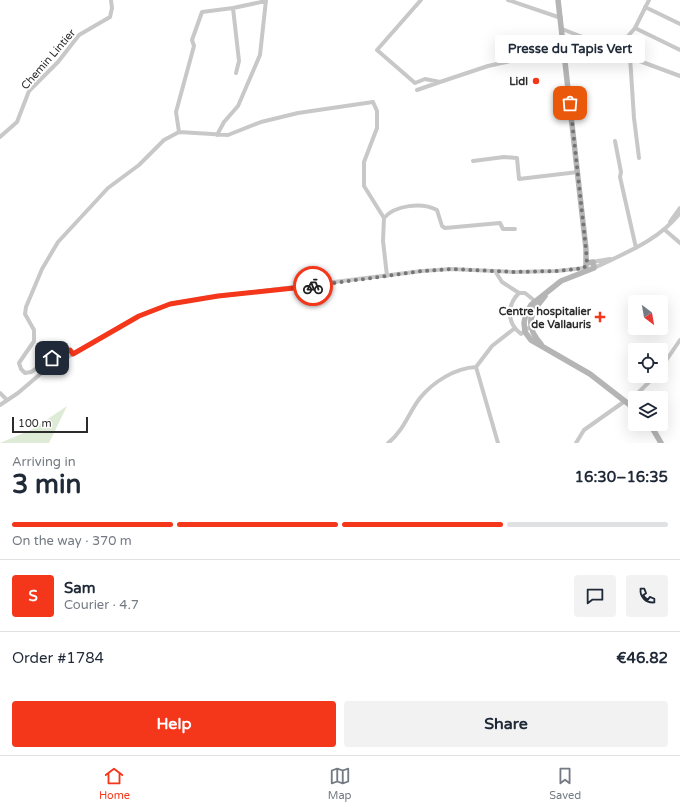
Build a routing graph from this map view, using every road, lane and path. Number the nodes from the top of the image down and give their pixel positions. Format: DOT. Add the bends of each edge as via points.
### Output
graph roads {
  1 [pos="111,0"];
  2 [pos="266,0"];
  3 [pos="421,0"];
  4 [pos="508,0"];
  5 [pos="558,0"];
  6 [pos="649,0"];
  7 [pos="645,7"];
  8 [pos="234,8"];
  9 [pos="561,18"];
  10 [pos="680,24"];
  11 [pos="635,28"];
  12 [pos="562,30"];
  13 [pos="564,49"];
  14 [pos="616,50"];
  15 [pos="680,50"];
  16 [pos="630,58"];
  17 [pos="236,73"];
  18 [pos="680,76"];
  19 [pos="440,82"];
  20 [pos="417,90"];
  21 [pos="179,132"];
  22 [pos="217,135"];
  23 [pos="0,137"];
  24 [pos="615,141"];
  25 [pos="638,158"];
  26 [pos="473,160"];
  27 [pos="578,172"];
  28 [pos="680,208"];
  29 [pos="680,213"];
  30 [pos="384,218"];
  31 [pos="669,225"];
  32 [pos="515,229"];
  33 [pos="665,230"];
  34 [pos="680,243"];
  35 [pos="636,248"];
  36 [pos="589,265"];
  37 [pos="495,271"];
  38 [pos="387,276"];
  39 [pos="508,287"];
  40 [pos="550,291"];
  41 [pos="519,293"];
  42 [pos="514,298"];
  43 [pos="535,301"];
  44 [pos="531,323"];
  45 [pos="514,328"];
  46 [pos="525,333"];
  47 [pos="680,340"];
  48 [pos="543,346"];
  49 [pos="73,354"];
  50 [pos="668,358"];
  51 [pos="476,367"];
  52 [pos="647,383"];
  53 [pos="0,393"];
  54 [pos="6,399"];
  55 [pos="626,402"];
  56 [pos="0,404"];
  57 [pos="654,431"];
  58 [pos="388,443"];
  59 [pos="498,443"];
  60 [pos="576,443"];
  61 [pos="661,443"];
  1 -- 23 [label="street, Chemin Lintier" via="110,17 79,35 58,62 29,91 17,122"];
  2 -- 8 [label="street"];
  2 -- 22 [label="street" via="260,55 238,106"];
  3 -- 19 [label="street" via="378,50 415,83 426,79"];
  4 -- 9 [label="street"];
  5 -- 9 [label="main road"];
  6 -- 7 [label="street"];
  7 -- 10 [label="street"];
  7 -- 11 [label="street"];
  8 -- 17 [label="street" via="239,61"];
  8 -- 21 [label="street" via="202,12 192,40 194,46 176,112"];
  9 -- 12 [label="main road"];
  11 -- 14 [label="street"];
  11 -- 15 [label="street"];
  12 -- 13 [label="main road"];
  12 -- 14 [label="street"];
  13 -- 19 [label="street" via="488,66"];
  13 -- 27 [label="main road"];
  14 -- 16 [label="street"];
  16 -- 18 [label="street"];
  16 -- 25 [label="street"];
  19 -- 20 [label="street"];
  21 -- 22 [label="street"];
  21 -- 49 [label="street" via="164,140 139,165 108,188 58,242 42,269 26,307 25,314 34,330 34,341 21,358 21,369 25,373 31,372 65,350 70,350"];
  22 -- 30 [label="street" via="228,135 261,122 298,113 373,102 377,111 377,128 364,162 364,186"];
  24 -- 35 [label="street" via="620,177"];
  26 -- 27 [label="street" via="517,158 519,179"];
  27 -- 36 [label="main road"];
  28 -- 31 [label="street"];
  29 -- 31 [label="street"];
  30 -- 32 [label="street" via="394,209 412,206 431,207 437,210 445,228 500,223 503,229"];
  30 -- 38 [label="street" via="383,241"];
  31 -- 33 [label="street"];
  33 -- 34 [label="street"];
  33 -- 35 [label="street"];
  35 -- 36 [label="street"];
  36 -- 37 [label="street" via="557,271"];
  36 -- 40 [label="main road" via="561,280"];
  37 -- 38 [label="street" via="444,270"];
  37 -- 39 [label="street"];
  38 -- 49 [label="street" via="170,304 139,316"];
  39 -- 41 [label="street"];
  39 -- 42 [label="street"];
  40 -- 43 [label="main road"];
  40 -- 44 [label="main road" via="536,308"];
  41 -- 42 [label="street"];
  41 -- 43 [label="street" via="525,293"];
  42 -- 45 [label="street" via="509,313"];
  43 -- 44 [label="street" via="529,314"];
  43 -- 46 [label="main road" via="526,313"];
  44 -- 46 [label="street"];
  44 -- 48 [label="main road" via="534,335"];
  45 -- 46 [label="street"];
  45 -- 51 [label="street" via="492,346"];
  46 -- 48 [label="main road"];
  47 -- 50 [label="street"];
  48 -- 55 [label="main road" via="590,374"];
  49 -- 54 [label="street" via="45,370 18,393"];
  51 -- 58 [label="street" via="440,379 421,398"];
  51 -- 59 [label="street"];
  52 -- 55 [label="street"];
  53 -- 54 [label="street"];
  54 -- 56 [label="street"];
  55 -- 60 [label="street" via="584,430"];
  57 -- 61 [label="main road"];
}
